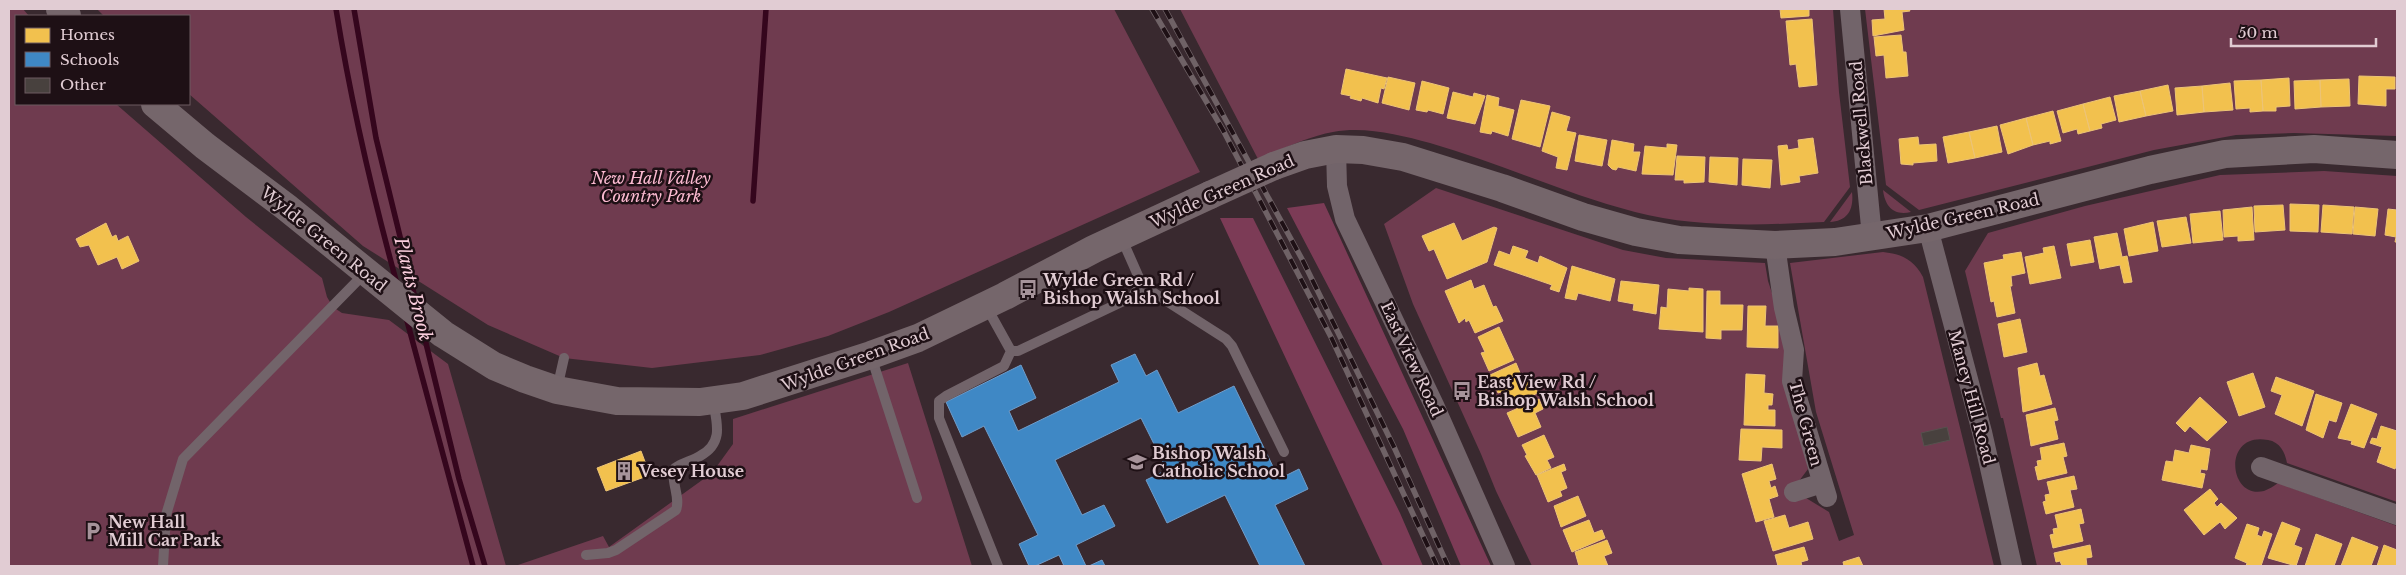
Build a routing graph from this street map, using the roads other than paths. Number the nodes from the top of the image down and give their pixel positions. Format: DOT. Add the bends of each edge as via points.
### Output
graph roads {
  1 [pos="1850,9"];
  2 [pos="156,105"];
  3 [pos="1336,149"];
  4 [pos="2397,155"];
  5 [pos="1928,228"];
  6 [pos="1120,236"];
  7 [pos="1872,237"];
  8 [pos="1775,245"];
  9 [pos="365,273"];
  10 [pos="1139,287"];
  11 [pos="986,305"];
  12 [pos="1011,351"];
  13 [pos="871,356"];
  14 [pos="564,358"];
  15 [pos="556,390"];
  16 [pos="713,400"];
  17 [pos="1284,452"];
  18 [pos="2261,467"];
  19 [pos="1794,492"];
  20 [pos="917,498"];
  21 [pos="2397,515"];
  22 [pos="586,555"];
  23 [pos="163,566"];
  24 [pos="998,566"];
  25 [pos="1505,566"];
  26 [pos="2012,566"];
  1 -- 7 [label="street, Blackwell Road"];
  2 -- 9 [label="street, Wylde Green Road"];
  3 -- 6 [label="street, Wylde Green Road, bridge" via="1305,154 1274,166"];
  3 -- 8 [label="street, Wylde Green Road" via="1403,157 1636,232 1679,240"];
  3 -- 25 [label="street, East View Road" via="1337,186 1345,219 1434,405"];
  4 -- 5 [label="street, Wylde Green Road" via="2314,149 2225,154 2141,172"];
  5 -- 7 [label="street, Wylde Green Road"];
  5 -- 26 [label="street, Maney Hill Road" via="1982,432"];
  6 -- 10 [label="lane" via="1140,280"];
  6 -- 11 [label="street, Wylde Green Road"];
  7 -- 8 [label="street, Wylde Green Road"];
  8 -- 19 [label="street, The Green" via="1794,350 1792,381 1824,490"];
  9 -- 15 [label="street, Wylde Green Road" via="443,334 494,366"];
  9 -- 23 [label="lane" via="183,459 166,515"];
  10 -- 12 [label="lane" via="1132,297 1018,351"];
  10 -- 17 [label="lane" via="1154,293 1226,339"];
  11 -- 12 [label="lane"];
  11 -- 13 [label="street, Wylde Green Road" via="918,338"];
  12 -- 24 [label="lane" via="1004,366 946,396 938,406 939,418"];
  13 -- 16 [label="street, Wylde Green Road" via="758,392"];
  13 -- 20 [label="lane"];
  14 -- 15 [label="lane"];
  15 -- 16 [label="street, Wylde Green Road" via="617,401"];
  16 -- 22 [label="lane" via="717,439 702,455 675,468 676,510 616,550 608,554"];
  18 -- 21 [label="street"];
}
